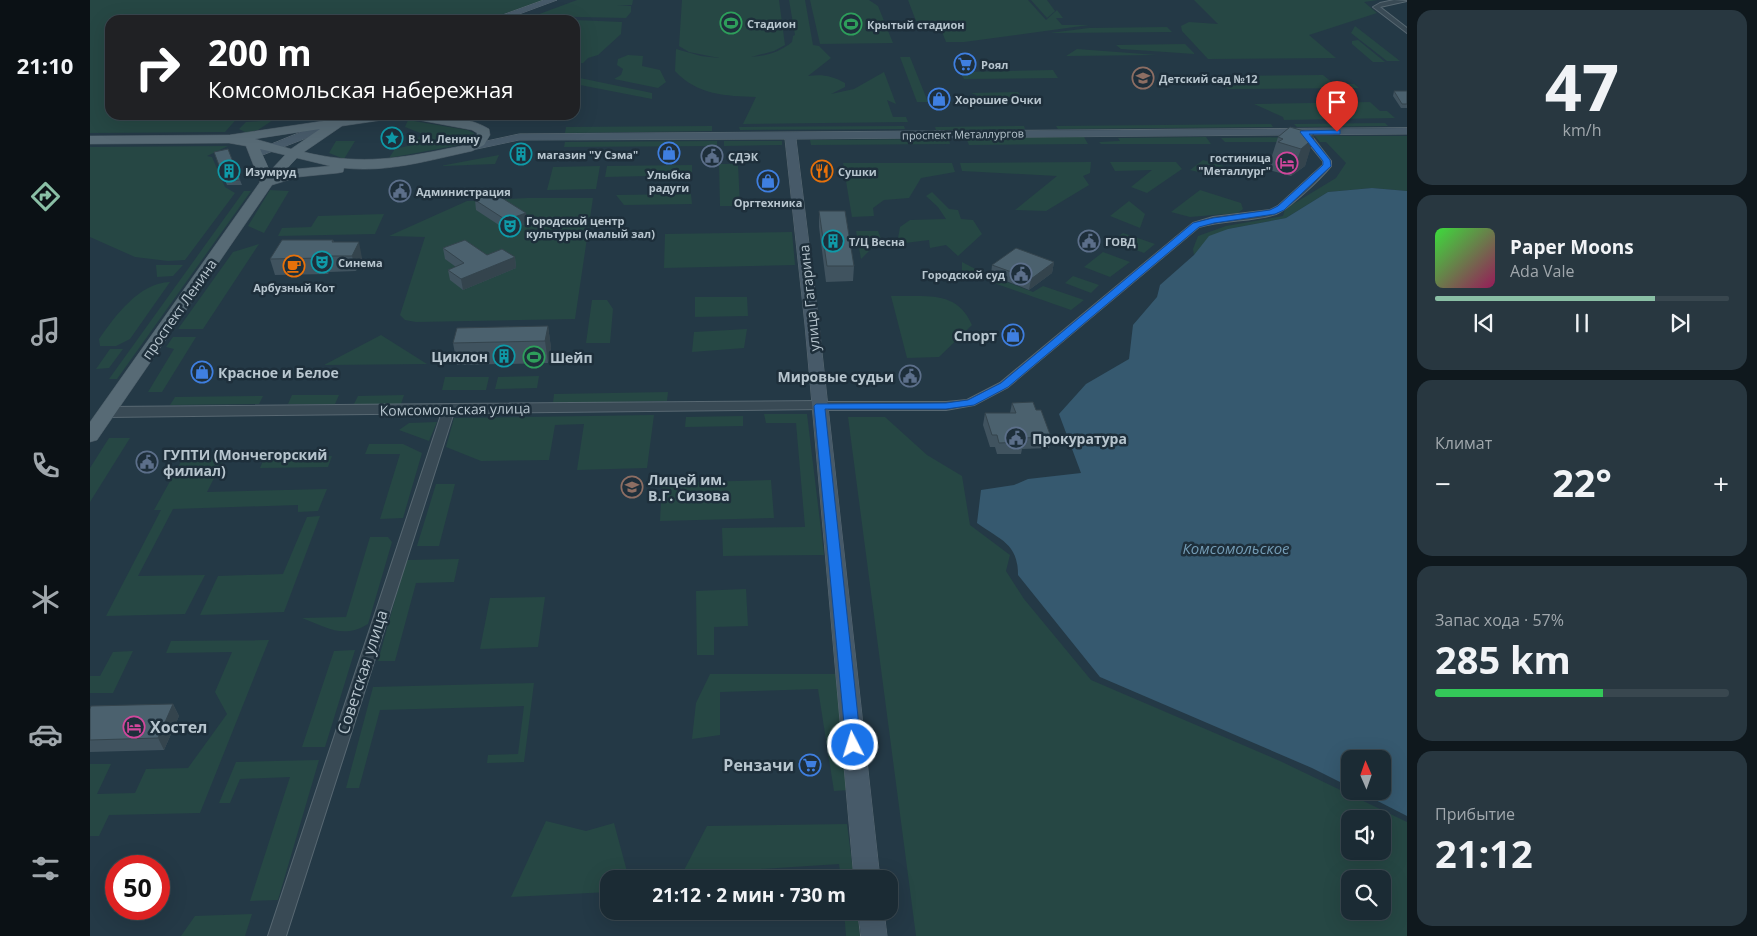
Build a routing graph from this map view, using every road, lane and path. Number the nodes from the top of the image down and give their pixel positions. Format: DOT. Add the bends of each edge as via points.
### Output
graph roads {
  1 [pos="553,0"];
  2 [pos="1405,0"];
  3 [pos="509,15"];
  4 [pos="1407,32"];
  5 [pos="339,120"];
  6 [pos="341,120"];
  7 [pos="343,120"];
  8 [pos="345,120"];
  9 [pos="439,120"];
  10 [pos="476,127"];
  11 [pos="1304,132"];
  12 [pos="1407,132"];
  13 [pos="790,135"];
  14 [pos="519,137"];
  15 [pos="90,140"];
  16 [pos="255,144"];
  17 [pos="472,146"];
  18 [pos="273,147"];
  19 [pos="295,152"];
  20 [pos="330,161"];
  21 [pos="384,164"];
  22 [pos="267,182"];
  23 [pos="820,406"];
  24 [pos="449,409"];
  25 [pos="99,413"];
  26 [pos="90,436"];
  27 [pos="866,870"];
  28 [pos="872,920"];
  29 [pos="277,936"];
  30 [pos="874,936"];
  1 -- 3 [label="main road"];
  2 -- 4 [label="street" via="1376,7"];
  5 -- 16 [label="main road"];
  6 -- 18 [label="main road"];
  7 -- 19 [label="main road, проспект Ленина"];
  8 -- 20 [label="main road" via="324,151"];
  9 -- 10 [label="main road"];
  10 -- 14 [label="main road, проспект Металлургов"];
  10 -- 17 [label="main road" via="484,132 484,137"];
  11 -- 12 [label="main road, проспект Металлургов"];
  11 -- 13 [label="main road, проспект Металлургов"];
  11 -- 23 [label="street" via="1327,161 1327,166 1281,208 1196,225 991,393 970,403 946,406"];
  13 -- 14 [label="main road, проспект Металлургов"];
  13 -- 23 [label="main road, улица Гагарина"];
  14 -- 17 [label="main road, проспект Металлургов"];
  15 -- 16 [label="main road" via="229,139"];
  16 -- 18 [label="main road"];
  16 -- 22 [label="main road"];
  17 -- 21 [label="main road"];
  18 -- 19 [label="main road"];
  19 -- 20 [label="main road"];
  19 -- 22 [label="main road, проспект Ленина"];
  20 -- 21 [label="main road"];
  21 -- 22 [label="main road" via="297,173"];
  22 -- 25 [label="main road, проспект Ленина"];
  23 -- 24 [label="street, Комсомольская улица"];
  23 -- 27 [label="main road, улица Гагарина"];
  24 -- 25 [label="street, Комсомольская улица"];
  24 -- 29 [label="street, Советская улица"];
  25 -- 26 [label="main road, проспект Ленина"];
  28 -- 30 [label="main road"];
}
